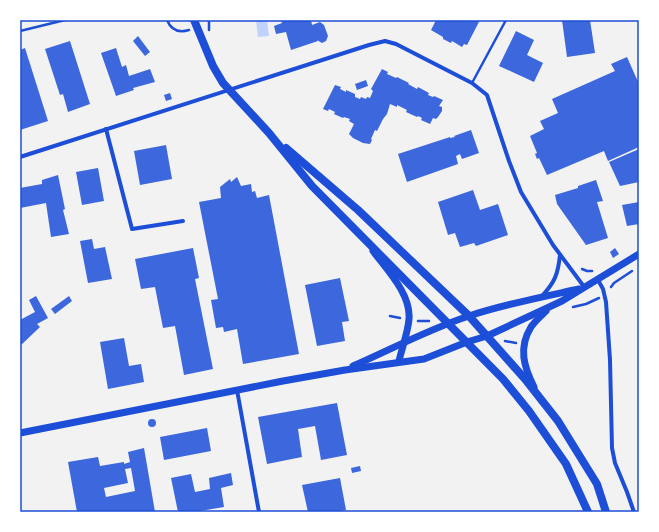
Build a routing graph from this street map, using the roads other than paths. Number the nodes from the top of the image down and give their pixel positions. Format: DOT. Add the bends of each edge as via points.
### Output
graph roads {
  1 [pos="194,20"];
  2 [pos="506,20"];
  3 [pos="472,83"];
  4 [pos="106,129"];
  5 [pos="269,133"];
  6 [pos="20,157"];
  7 [pos="183,221"];
  8 [pos="361,235"];
  9 [pos="560,254"];
  10 [pos="639,254"];
  11 [pos="598,280"];
  12 [pos="585,288"];
  13 [pos="541,297"];
  14 [pos="549,307"];
  15 [pos="469,316"];
  16 [pos="449,323"];
  17 [pos="487,336"];
  18 [pos="467,342"];
  19 [pos="403,344"];
  20 [pos="399,361"];
  21 [pos="345,370"];
  22 [pos="237,390"];
  23 [pos="538,394"];
  24 [pos="20,433"];
  25 [pos="259,512"];
  26 [pos="588,512"];
  27 [pos="606,512"];
  28 [pos="634,512"];
  1 -- 5 [label="main road" via="223,83"];
  2 -- 3 [label="lane"];
  3 -- 4 [label="street" via="386,41 369,44"];
  3 -- 9 [label="street" via="487,95 521,192"];
  4 -- 6 [label="street"];
  4 -- 7 [label="street" via="132,229"];
  5 -- 8 [label="main road" via="312,186"];
  5 -- 15 [label="main road" via="358,210"];
  8 -- 16 [label="main road"];
  8 -- 19 [label="street" via="399,287 408,306 409,320"];
  9 -- 12 [label="street"];
  9 -- 13 [label="street" via="556,279"];
  10 -- 11 [label="street"];
  11 -- 12 [label="street"];
  11 -- 28 [label="street" via="606,302 612,448 615,463"];
  12 -- 13 [label="street"];
  12 -- 14 [label="street"];
  13 -- 15 [label="street"];
  14 -- 17 [label="street"];
  14 -- 23 [label="street" via="531,327 525,340 525,369"];
  15 -- 16 [label="street"];
  15 -- 17 [label="main road"];
  16 -- 18 [label="main road"];
  16 -- 19 [label="street"];
  17 -- 18 [label="street"];
  17 -- 23 [label="main road"];
  18 -- 20 [label="street" via="424,359"];
  18 -- 26 [label="main road" via="504,379 529,410 566,464"];
  19 -- 20 [label="street"];
  19 -- 21 [label="street"];
  20 -- 21 [label="street"];
  21 -- 22 [label="street"];
  22 -- 24 [label="street"];
  22 -- 25 [label="street"];
  23 -- 27 [label="main road" via="597,484"];
}
